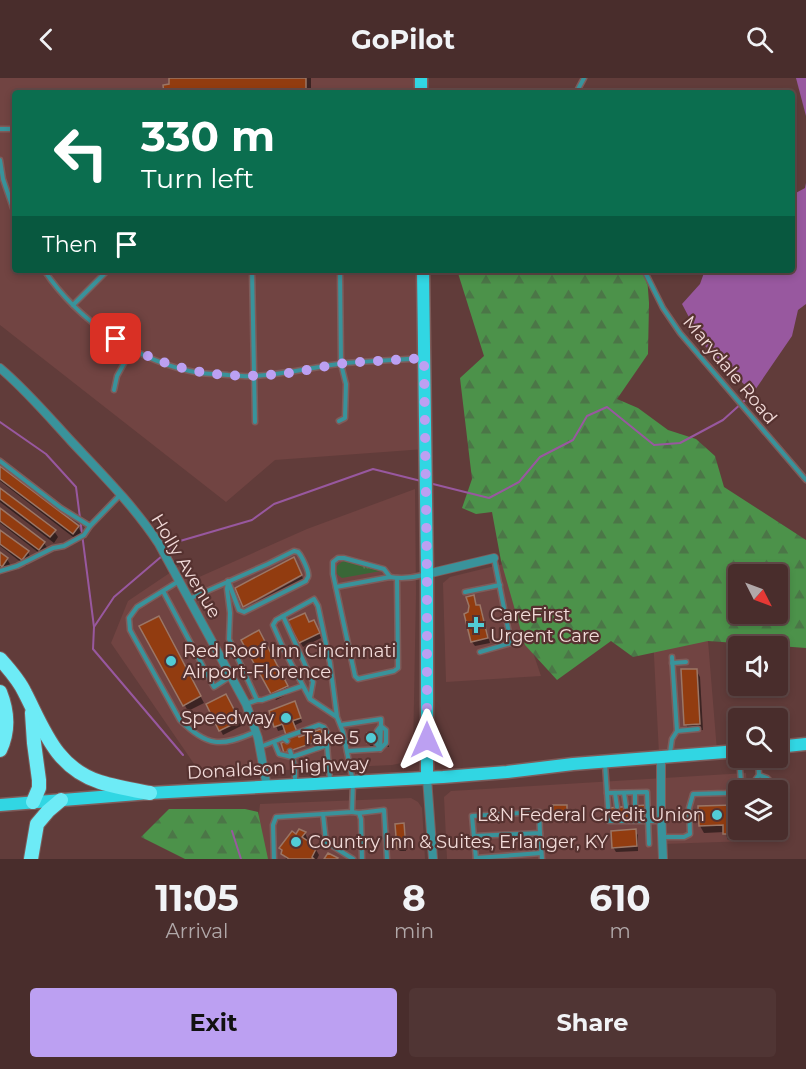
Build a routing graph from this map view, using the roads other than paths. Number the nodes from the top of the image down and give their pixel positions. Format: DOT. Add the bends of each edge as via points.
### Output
graph roads {
  1 [pos="0,160"];
  2 [pos="12,206"];
  3 [pos="46,273"];
  4 [pos="105,273"];
  5 [pos="252,273"];
  6 [pos="340,273"];
  7 [pos="423,273"];
  8 [pos="646,273"];
  9 [pos="73,305"];
  10 [pos="132,349"];
  11 [pos="424,358"];
  12 [pos="340,364"];
  13 [pos="0,368"];
  14 [pos="253,376"];
  15 [pos="114,390"];
  16 [pos="339,421"];
  17 [pos="255,422"];
  18 [pos="0,461"];
  19 [pos="806,480"];
  20 [pos="120,494"];
  21 [pos="90,526"];
  22 [pos="494,558"];
  23 [pos="0,571"];
  24 [pos="427,574"];
  25 [pos="390,577"];
  26 [pos="397,578"];
  27 [pos="180,581"];
  28 [pos="228,581"];
  29 [pos="500,585"];
  30 [pos="336,588"];
  31 [pos="163,591"];
  32 [pos="465,592"];
  33 [pos="189,599"];
  34 [pos="283,616"];
  35 [pos="480,652"];
  36 [pos="672,657"];
  37 [pos="0,659"];
  38 [pos="686,662"];
  39 [pos="672,663"];
  40 [pos="232,676"];
  41 [pos="302,686"];
  42 [pos="0,692"];
  43 [pos="310,699"];
  44 [pos="257,700"];
  45 [pos="246,704"];
  46 [pos="32,708"];
  47 [pos="337,717"];
  48 [pos="341,726"];
  49 [pos="381,726"];
  50 [pos="698,729"];
  51 [pos="677,731"];
  52 [pos="256,732"];
  53 [pos="274,742"];
  54 [pos="316,742"];
  55 [pos="806,744"];
  56 [pos="307,745"];
  57 [pos="327,746"];
  58 [pos="788,746"];
  59 [pos="260,747"];
  60 [pos="299,747"];
  61 [pos="318,748"];
  62 [pos="380,749"];
  63 [pos="0,750"];
  64 [pos="290,751"];
  65 [pos="309,751"];
  66 [pos="347,751"];
  67 [pos="728,752"];
  68 [pos="302,754"];
  69 [pos="292,757"];
  70 [pos="666,757"];
  71 [pos="605,762"];
  72 [pos="740,768"];
  73 [pos="759,768"];
  74 [pos="759,775"];
  75 [pos="427,778"];
  76 [pos="353,782"];
  77 [pos="330,783"];
  78 [pos="295,785"];
  79 [pos="267,787"];
  80 [pos="150,793"];
  81 [pos="607,793"];
  82 [pos="615,793"];
  83 [pos="624,793"];
  84 [pos="635,793"];
  85 [pos="61,800"];
  86 [pos="33,802"];
  87 [pos="0,805"];
  88 [pos="635,806"];
  89 [pos="617,807"];
  90 [pos="626,807"];
  91 [pos="352,812"];
  92 [pos="358,813"];
  93 [pos="323,814"];
  94 [pos="648,821"];
  95 [pos="661,821"];
  96 [pos="540,833"];
  97 [pos="474,836"];
  98 [pos="662,837"];
  99 [pos="648,844"];
  100 [pos="541,853"];
  101 [pos="476,858"];
  102 [pos="31,859"];
  103 [pos="274,859"];
  104 [pos="352,859"];
  105 [pos="362,859"];
  106 [pos="387,859"];
  107 [pos="433,859"];
  108 [pos="542,859"];
  109 [pos="663,859"];
  1 -- 2 [label="lane"];
  3 -- 9 [label="lane"];
  4 -- 9 [label="lane"];
  5 -- 14 [label="lane"];
  6 -- 12 [label="lane"];
  7 -- 11 [label="main road"];
  8 -- 19 [label="lane, Marydale Road" via="680,333"];
  9 -- 10 [label="lane" via="101,330"];
  10 -- 14 [label="lane" via="200,373"];
  10 -- 15 [label="lane"];
  11 -- 12 [label="lane"];
  11 -- 24 [label="main road"];
  12 -- 14 [label="lane"];
  12 -- 16 [label="lane" via="346,384 345,418"];
  13 -- 20 [label="street, Holly Avenue"];
  14 -- 17 [label="lane"];
  18 -- 21 [label="lane"];
  20 -- 21 [label="lane"];
  20 -- 27 [label="street, Holly Avenue" via="149,528"];
  21 -- 23 [label="lane" via="84,535 64,546"];
  22 -- 24 [label="street"];
  22 -- 29 [label="lane"];
  24 -- 26 [label="lane"];
  24 -- 75 [label="main road"];
  25 -- 26 [label="lane"];
  25 -- 30 [label="lane"];
  25 -- 30 [label="lane" via="384,569 338,558 332,567"];
  26 -- 30 [label="lane" via="398,666 396,670 360,679"];
  27 -- 31 [label="lane"];
  27 -- 33 [label="street, Holly Avenue"];
  28 -- 28 [label="lane" via="294,551 300,554 309,574 308,579 244,612 239,610"];
  28 -- 33 [label="lane"];
  28 -- 44 [label="lane" via="229,639"];
  29 -- 32 [label="lane"];
  29 -- 35 [label="lane" via="511,644"];
  31 -- 40 [label="lane" via="214,687"];
  31 -- 52 [label="lane" via="137,607 129,618 130,630 180,720 205,740 221,743"];
  33 -- 40 [label="street, Holly Avenue"];
  34 -- 41 [label="lane" via="273,625"];
  34 -- 43 [label="lane" via="313,682"];
  34 -- 47 [label="lane" via="314,599 318,606"];
  36 -- 39 [label="lane"];
  37 -- 46 [label="highway"];
  38 -- 39 [label="lane"];
  39 -- 51 [label="lane"];
  40 -- 45 [label="street, Holly Avenue"];
  41 -- 43 [label="lane"];
  41 -- 44 [label="lane"];
  42 -- 63 [label="highway" via="7,728"];
  43 -- 47 [label="lane"];
  44 -- 45 [label="lane"];
  45 -- 52 [label="street, Holly Avenue"];
  46 -- 80 [label="highway" via="52,747 79,772 100,782"];
  46 -- 86 [label="highway" via="39,780"];
  47 -- 48 [label="lane"];
  48 -- 49 [label="lane" via="381,718"];
  48 -- 66 [label="lane"];
  49 -- 62 [label="lane" via="376,743"];
  49 -- 62 [label="lane" via="386,730 386,742"];
  50 -- 51 [label="lane"];
  51 -- 70 [label="lane"];
  52 -- 59 [label="street, Holly Avenue"];
  53 -- 57 [label="lane" via="319,725 327,732"];
  53 -- 59 [label="lane"];
  53 -- 69 [label="lane" via="279,754"];
  54 -- 61 [label="lane"];
  55 -- 58 [label="main road"];
  56 -- 65 [label="lane"];
  57 -- 61 [label="lane"];
  57 -- 77 [label="lane"];
  59 -- 79 [label="street, Holly Avenue"];
  60 -- 68 [label="lane"];
  61 -- 65 [label="lane"];
  62 -- 66 [label="lane"];
  64 -- 69 [label="lane"];
  65 -- 68 [label="lane"];
  66 -- 76 [label="lane"];
  67 -- 70 [label="main road, Donaldson Highway"];
  68 -- 69 [label="lane"];
  69 -- 78 [label="lane"];
  70 -- 71 [label="main road, Donaldson Highway"];
  70 -- 95 [label="street"];
  71 -- 75 [label="main road, Donaldson Highway"];
  71 -- 81 [label="lane"];
  72 -- 98 [label="lane" via="738,791 693,794 690,834"];
  73 -- 74 [label="lane"];
  74 -- 74 [label="lane" via="752,787 768,788 770,781"];
  75 -- 76 [label="main road, Donaldson Highway"];
  75 -- 107 [label="street"];
  76 -- 77 [label="main road, Donaldson Highway"];
  76 -- 91 [label="lane"];
  77 -- 78 [label="main road, Donaldson Highway"];
  78 -- 79 [label="main road, Donaldson Highway"];
  79 -- 80 [label="main road, Donaldson Highway"];
  80 -- 85 [label="main road, Donaldson Highway"];
  81 -- 82 [label="lane"];
  81 -- 94 [label="lane" via="609,821"];
  82 -- 83 [label="lane"];
  82 -- 89 [label="lane"];
  83 -- 84 [label="lane"];
  83 -- 90 [label="lane"];
  84 -- 88 [label="lane"];
  84 -- 94 [label="lane" via="647,792"];
  85 -- 86 [label="main road, Donaldson Highway"];
  85 -- 102 [label="highway" via="37,824"];
  86 -- 87 [label="main road, Donaldson Highway"];
  91 -- 92 [label="lane"];
  91 -- 93 [label="lane"];
  92 -- 105 [label="lane"];
  92 -- 106 [label="lane" via="384,810"];
  93 -- 103 [label="lane" via="276,817"];
  93 -- 104 [label="lane" via="326,842"];
  94 -- 95 [label="lane"];
  94 -- 99 [label="lane"];
  95 -- 98 [label="street"];
  96 -- 97 [label="lane"];
  96 -- 97 [label="lane" via="539,812 472,816"];
  96 -- 100 [label="lane"];
  97 -- 101 [label="lane"];
  98 -- 109 [label="street"];
  100 -- 101 [label="lane"];
  100 -- 108 [label="lane"];
}
